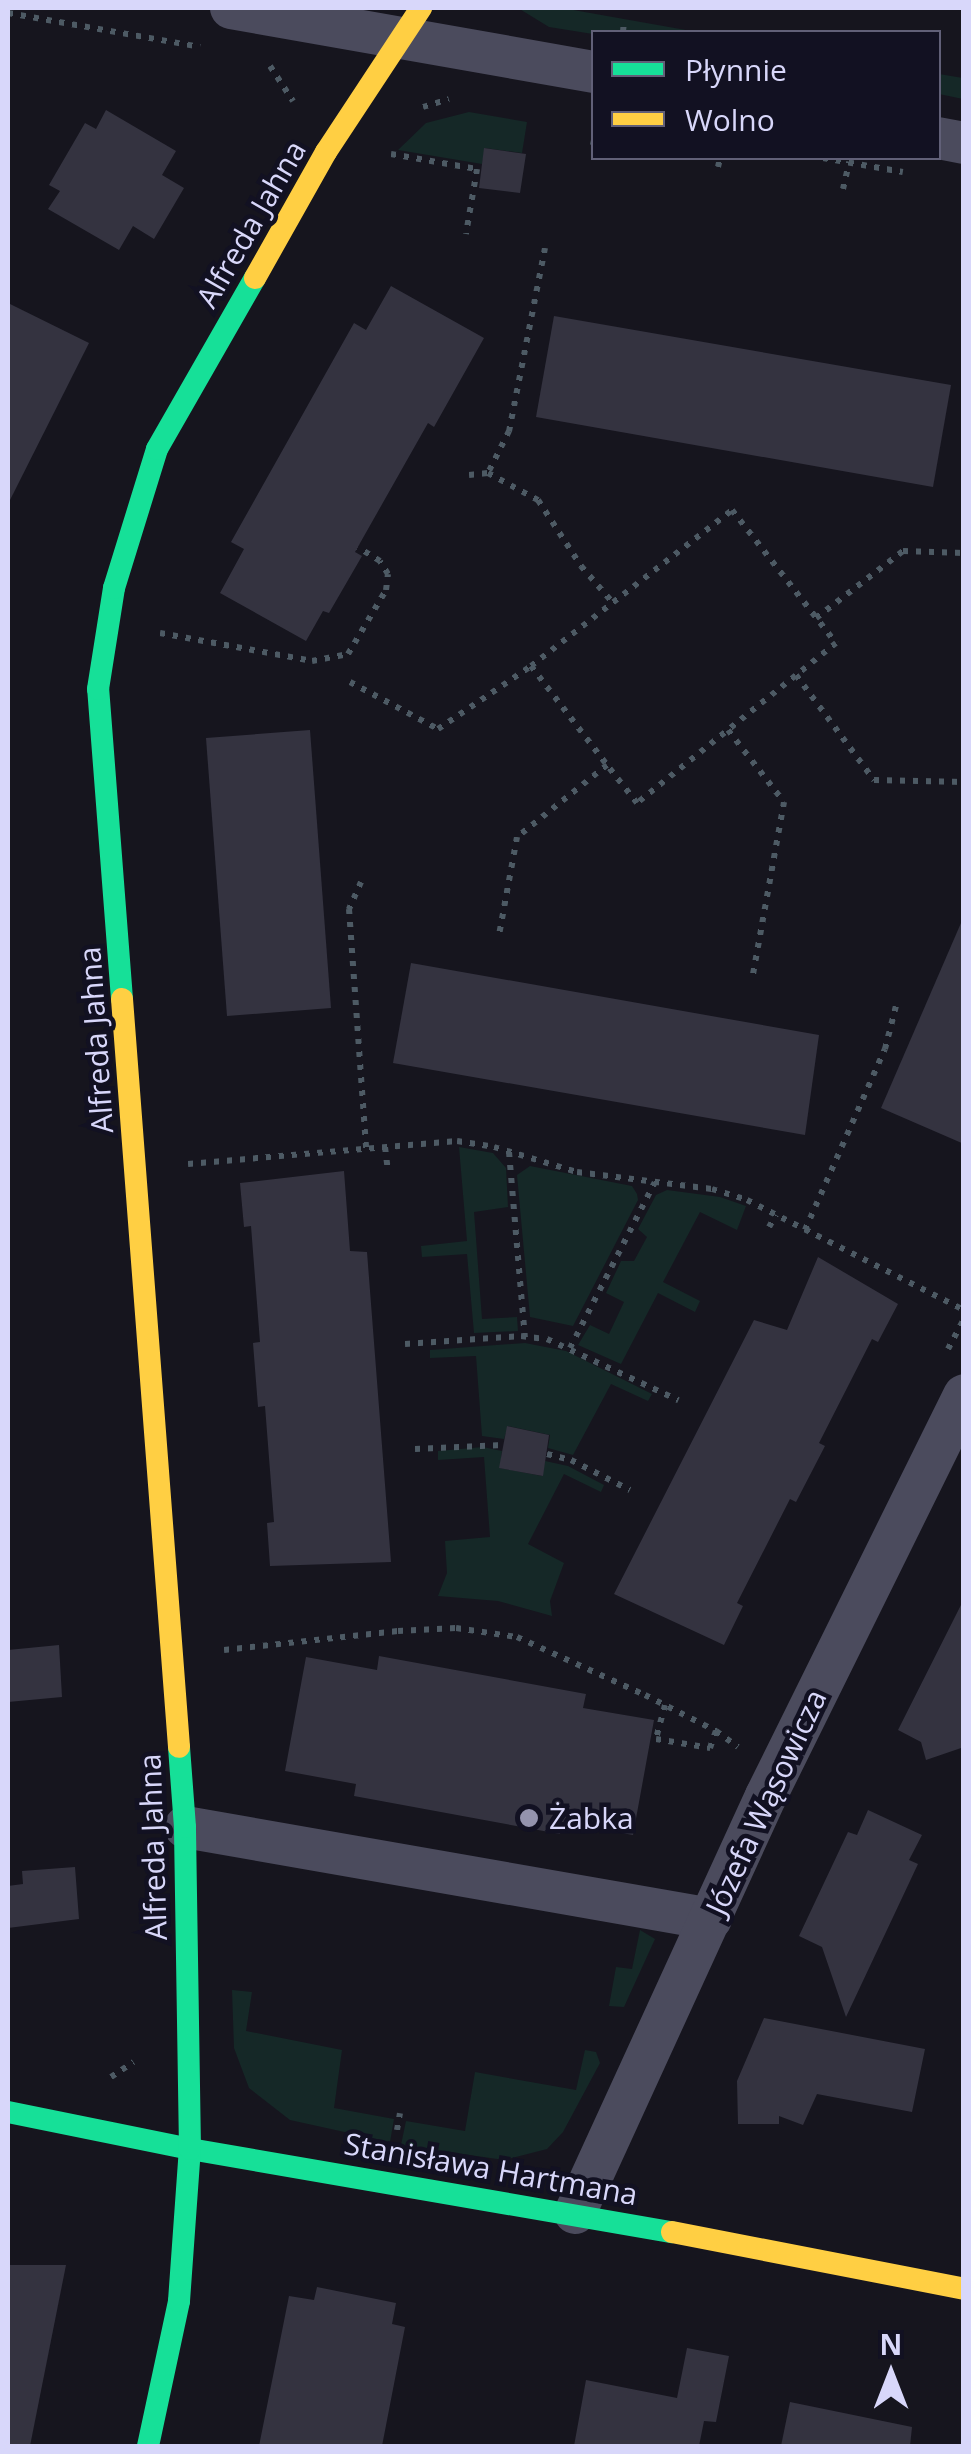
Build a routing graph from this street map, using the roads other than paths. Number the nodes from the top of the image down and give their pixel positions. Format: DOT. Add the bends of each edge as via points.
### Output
graph roads {
  1 [pos="231,8"];
  2 [pos="413,22"];
  3 [pos="591,71"];
  4 [pos="964,1395"];
  5 [pos="185,1826"];
  6 [pos="712,1919"];
  7 [pos="8,2112"];
  8 [pos="190,2148"];
  9 [pos="574,2213"];
  10 [pos="964,2289"];
  11 [pos="148,2446"];
  1 -- 2 [label="street"];
  2 -- 3 [label="street"];
  2 -- 5 [label="street, Alfreda Jahna" via="337,135 157,449 114,588 98,689"];
  4 -- 6 [label="street, Józefa Wąsowicza"];
  5 -- 6 [label="street"];
  5 -- 8 [label="street, Alfreda Jahna"];
  6 -- 9 [label="street, Józefa Wąsowicza"];
  7 -- 8 [label="street, Stanisława Hartmana"];
  8 -- 9 [label="street, Stanisława Hartmana"];
  8 -- 11 [label="street, Alfreda Jahna" via="178,2301"];
  9 -- 10 [label="street, Stanisława Hartmana"];
}
